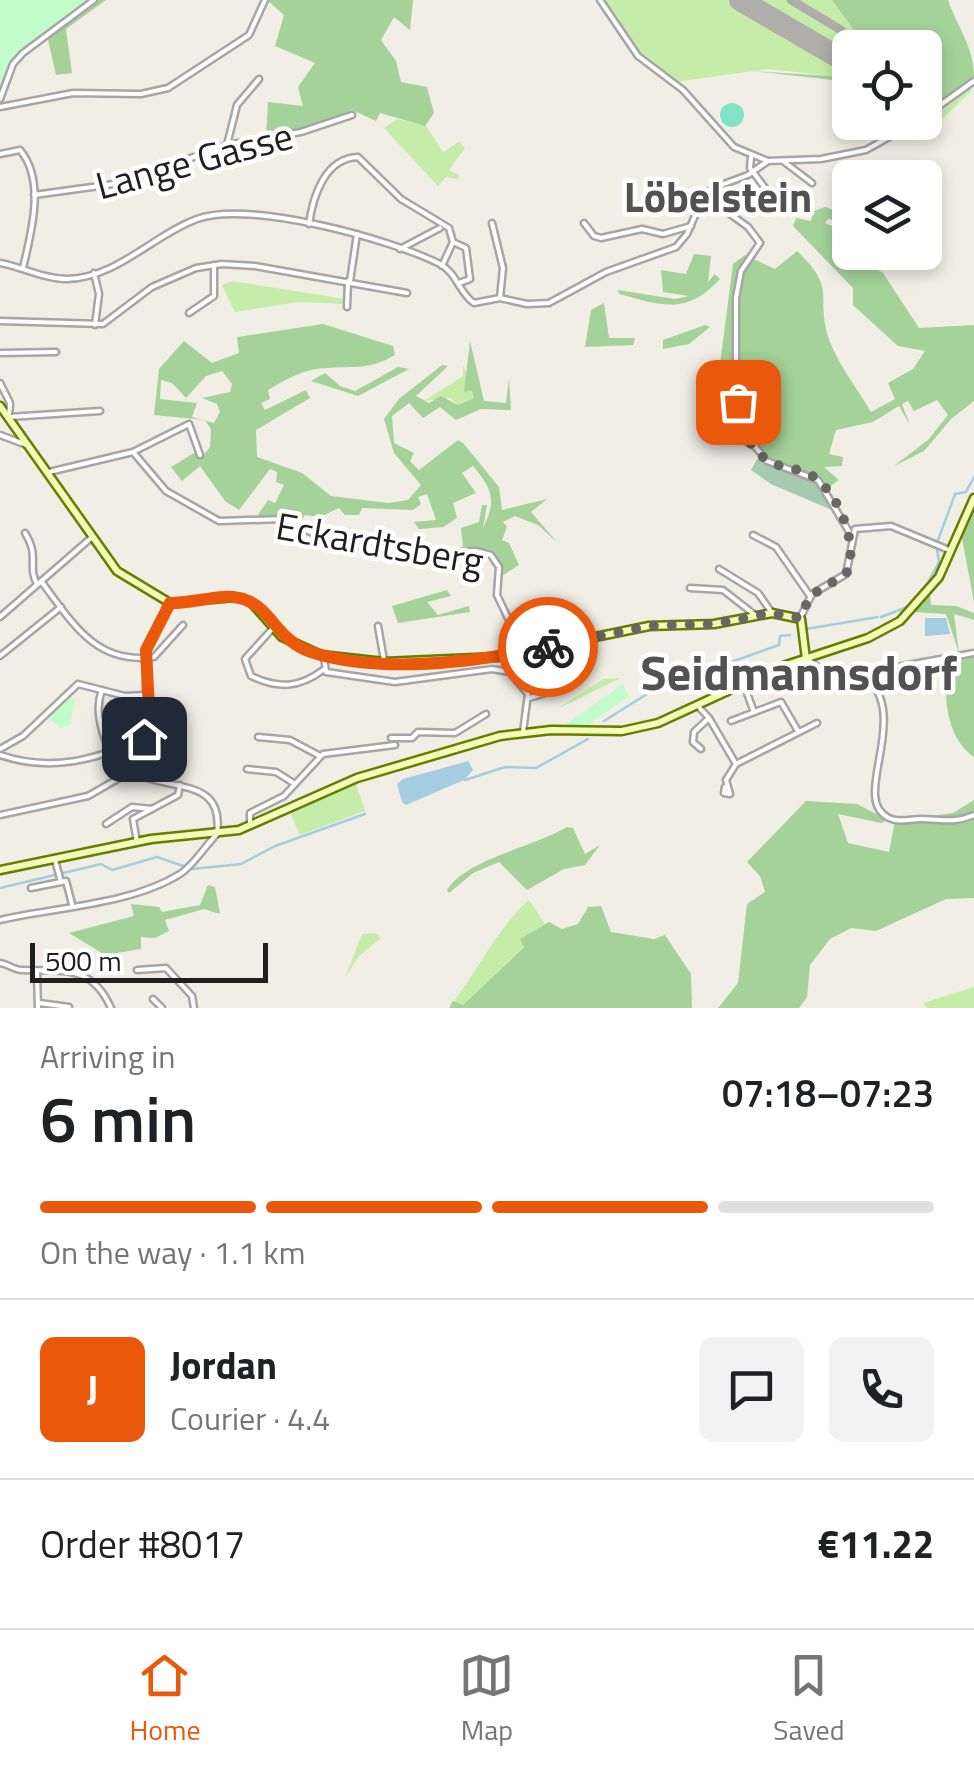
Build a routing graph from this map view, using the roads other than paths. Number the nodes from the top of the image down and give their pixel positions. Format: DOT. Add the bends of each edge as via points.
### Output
graph roads {
  1 [pos="94,0"];
  2 [pos="265,0"];
  3 [pos="600,0"];
  4 [pos="259,79"];
  5 [pos="974,80"];
  6 [pos="0,99"];
  7 [pos="942,104"];
  8 [pos="0,106"];
  9 [pos="352,114"];
  10 [pos="881,140"];
  11 [pos="227,145"];
  12 [pos="0,154"];
  13 [pos="752,157"];
  14 [pos="783,160"];
  15 [pos="768,161"];
  16 [pos="754,171"];
  17 [pos="812,182"];
  18 [pos="704,194"];
  19 [pos="34,195"];
  20 [pos="777,204"];
  21 [pos="584,222"];
  22 [pos="492,223"];
  23 [pos="308,224"];
  24 [pos="690,226"];
  25 [pos="443,227"];
  26 [pos="356,234"];
  27 [pos="453,242"];
  28 [pos="400,249"];
  29 [pos="0,264"];
  30 [pos="214,265"];
  31 [pos="442,266"];
  32 [pos="23,268"];
  33 [pos="94,273"];
  34 [pos="349,281"];
  35 [pos="459,284"];
  36 [pos="408,293"];
  37 [pos="500,298"];
  38 [pos="347,307"];
  39 [pos="189,313"];
  40 [pos="0,320"];
  41 [pos="93,325"];
  42 [pos="56,352"];
  43 [pos="0,353"];
  44 [pos="0,383"];
  45 [pos="0,406"];
  46 [pos="100,411"];
  47 [pos="9,416"];
  48 [pos="0,435"];
  49 [pos="28,444"];
  50 [pos="133,452"];
  51 [pos="200,455"];
  52 [pos="47,472"];
  53 [pos="974,498"];
  54 [pos="24,533"];
  55 [pos="753,535"];
  56 [pos="850,535"];
  57 [pos="92,537"];
  58 [pos="951,552"];
  59 [pos="720,569"];
  60 [pos="39,582"];
  61 [pos="690,588"];
  62 [pos="810,596"];
  63 [pos="170,603"];
  64 [pos="61,607"];
  65 [pos="772,613"];
  66 [pos="755,615"];
  67 [pos="0,617"];
  68 [pos="800,618"];
  69 [pos="183,625"];
  70 [pos="378,626"];
  71 [pos="273,627"];
  72 [pos="524,652"];
  73 [pos="974,653"];
  74 [pos="0,656"];
  75 [pos="324,656"];
  76 [pos="145,658"];
  77 [pos="806,659"];
  78 [pos="384,662"];
  79 [pos="323,670"];
  80 [pos="864,674"];
  81 [pos="744,685"];
  82 [pos="569,686"];
  83 [pos="102,690"];
  84 [pos="145,695"];
  85 [pos="529,698"];
  86 [pos="696,704"];
  87 [pos="754,712"];
  88 [pos="486,714"];
  89 [pos="709,718"];
  90 [pos="731,721"];
  91 [pos="817,723"];
  92 [pos="798,731"];
  93 [pos="455,732"];
  94 [pos="523,732"];
  95 [pos="258,737"];
  96 [pos="391,738"];
  97 [pos="395,745"];
  98 [pos="457,748"];
  99 [pos="701,749"];
  100 [pos="2,752"];
  101 [pos="109,752"];
  102 [pos="320,756"];
  103 [pos="736,764"];
  104 [pos="247,768"];
  105 [pos="128,773"];
  106 [pos="180,784"];
  107 [pos="295,784"];
  108 [pos="726,787"];
  109 [pos="152,809"];
  110 [pos="0,815"];
  111 [pos="974,815"];
  112 [pos="106,824"];
  113 [pos="250,826"];
  114 [pos="216,834"];
  115 [pos="200,835"];
  116 [pos="137,842"];
  117 [pos="205,847"];
  118 [pos="55,860"];
  119 [pos="0,870"];
  120 [pos="60,877"];
  121 [pos="31,888"];
  122 [pos="72,904"];
  123 [pos="0,920"];
  124 [pos="0,963"];
  125 [pos="136,970"];
  126 [pos="37,971"];
  127 [pos="153,999"];
  128 [pos="38,1006"];
  129 [pos="69,1007"];
  130 [pos="111,1008"];
  131 [pos="162,1008"];
  132 [pos="194,1008"];
  1 -- 6 [label="street" via="17,58"];
  2 -- 8 [label="street" via="249,35 168,88 73,93"];
  3 -- 13 [label="street" via="638,56"];
  4 -- 11 [label="street" via="235,110"];
  5 -- 7 [label="street"];
  9 -- 11 [label="street, Lange Gasse" via="301,132"];
  10 -- 14 [label="street" via="853,154"];
  11 -- 19 [label="street, Lange Gasse" via="144,177"];
  12 -- 19 [label="street" via="22,150"];
  13 -- 15 [label="street"];
  13 -- 16 [label="street"];
  14 -- 15 [label="street"];
  14 -- 17 [label="street"];
  15 -- 16 [label="street"];
  16 -- 18 [label="street"];
  16 -- 20 [label="street"];
  18 -- 24 [label="street"];
  18 -- 56 [label="street" via="760,243 737,284 736,391 746,436 767,460 818,480"];
  19 -- 32 [label="street"];
  21 -- 24 [label="street" via="601,238"];
  22 -- 37 [label="street" via="503,268"];
  23 -- 25 [label="street" via="332,167 354,156 401,200"];
  23 -- 26 [label="street"];
  23 -- 33 [label="street" via="249,214 206,216"];
  24 -- 37 [label="street" via="671,250 606,272 558,300 533,305"];
  25 -- 27 [label="street"];
  25 -- 28 [label="street"];
  26 -- 28 [label="street"];
  26 -- 34 [label="street"];
  27 -- 31 [label="street"];
  27 -- 35 [label="street" via="465,246 470,278"];
  28 -- 31 [label="street"];
  29 -- 32 [label="street"];
  30 -- 34 [label="street"];
  30 -- 39 [label="street" via="214,296"];
  30 -- 41 [label="street" via="152,287 110,320"];
  31 -- 35 [label="street"];
  32 -- 33 [label="street" via="58,278"];
  33 -- 41 [label="street" via="100,294"];
  34 -- 36 [label="street"];
  34 -- 38 [label="street"];
  35 -- 37 [label="street" via="474,303"];
  40 -- 41 [label="street"];
  42 -- 43 [label="street"];
  44 -- 47 [label="street"];
  45 -- 47 [label="street"];
  46 -- 47 [label="street"];
  47 -- 49 [label="street"];
  48 -- 49 [label="street"];
  49 -- 52 [label="street"];
  50 -- 51 [label="street" via="190,424"];
  50 -- 52 [label="street"];
  50 -- 72 [label="street, Eckardtsberg" via="166,492 219,520 283,519 329,542 415,556 491,555 499,568 498,597"];
  52 -- 57 [label="street"];
  53 -- 58 [label="street"];
  54 -- 60 [label="street" via="36,554"];
  55 -- 62 [label="street" via="776,548"];
  56 -- 58 [label="street" via="891,526"];
  56 -- 62 [label="street" via="846,574"];
  57 -- 60 [label="street"];
  57 -- 63 [label="street" via="117,571"];
  58 -- 77 [label="street" via="934,585 900,621"];
  59 -- 65 [label="street" via="758,593"];
  60 -- 64 [label="street"];
  60 -- 67 [label="street"];
  61 -- 66 [label="street" via="723,590"];
  62 -- 68 [label="street"];
  63 -- 71 [label="street" via="240,598 259,608"];
  63 -- 76 [label="street"];
  64 -- 74 [label="street"];
  64 -- 76 [label="street" via="87,640 117,657"];
  65 -- 66 [label="street"];
  65 -- 68 [label="street"];
  66 -- 72 [label="street" via="649,626"];
  68 -- 77 [label="street"];
  69 -- 76 [label="street" via="159,654"];
  70 -- 78 [label="street"];
  71 -- 75 [label="street" via="290,643"];
  71 -- 79 [label="street" via="245,659 251,676 273,686 299,685"];
  72 -- 78 [label="street"];
  73 -- 80 [label="street"];
  75 -- 78 [label="street"];
  75 -- 79 [label="street"];
  76 -- 84 [label="street"];
  77 -- 80 [label="street" via="827,673"];
  77 -- 81 [label="street"];
  79 -- 85 [label="street" via="395,682 502,669 519,678"];
  80 -- 111 [label="street" via="875,686 886,724 874,793 885,816 948,823"];
  81 -- 86 [label="street"];
  81 -- 87 [label="street"];
  82 -- 85 [label="street"];
  83 -- 84 [label="street"];
  83 -- 100 [label="street" via="76,685"];
  83 -- 101 [label="street" via="99,719"];
  84 -- 101 [label="street" via="148,736"];
  85 -- 94 [label="street"];
  86 -- 89 [label="street"];
  86 -- 94 [label="street" via="646,727"];
  87 -- 90 [label="street"];
  87 -- 92 [label="street" via="782,702"];
  88 -- 93 [label="street"];
  89 -- 99 [label="street" via="694,732"];
  89 -- 103 [label="street"];
  91 -- 92 [label="street"];
  92 -- 103 [label="street"];
  93 -- 96 [label="street"];
  93 -- 98 [label="street"];
  94 -- 98 [label="street"];
  95 -- 102 [label="street" via="290,740"];
  97 -- 102 [label="street"];
  98 -- 113 [label="street" via="357,778"];
  100 -- 101 [label="street" via="52,765"];
  101 -- 105 [label="street"];
  102 -- 107 [label="street"];
  103 -- 108 [label="street"];
  104 -- 107 [label="street" via="276,772"];
  105 -- 106 [label="street"];
  105 -- 110 [label="street" via="88,796"];
  106 -- 109 [label="street" via="178,795"];
  106 -- 114 [label="street" via="210,802"];
  107 -- 113 [label="street" via="250,812"];
  109 -- 112 [label="street" via="132,807"];
  109 -- 116 [label="street" via="134,819"];
  113 -- 114 [label="street"];
  114 -- 115 [label="street"];
  114 -- 117 [label="street"];
  115 -- 116 [label="street"];
  115 -- 117 [label="street"];
  116 -- 118 [label="street"];
  117 -- 122 [label="street" via="187,867 124,894"];
  118 -- 119 [label="street"];
  118 -- 120 [label="street"];
  120 -- 121 [label="street"];
  120 -- 122 [label="street" via="68,882"];
  122 -- 123 [label="street"];
  124 -- 126 [label="street"];
  125 -- 132 [label="street" via="166,968 192,996"];
  126 -- 128 [label="street"];
  126 -- 130 [label="street" via="92,980"];
  127 -- 131 [label="street"];
  128 -- 129 [label="street"];
}
